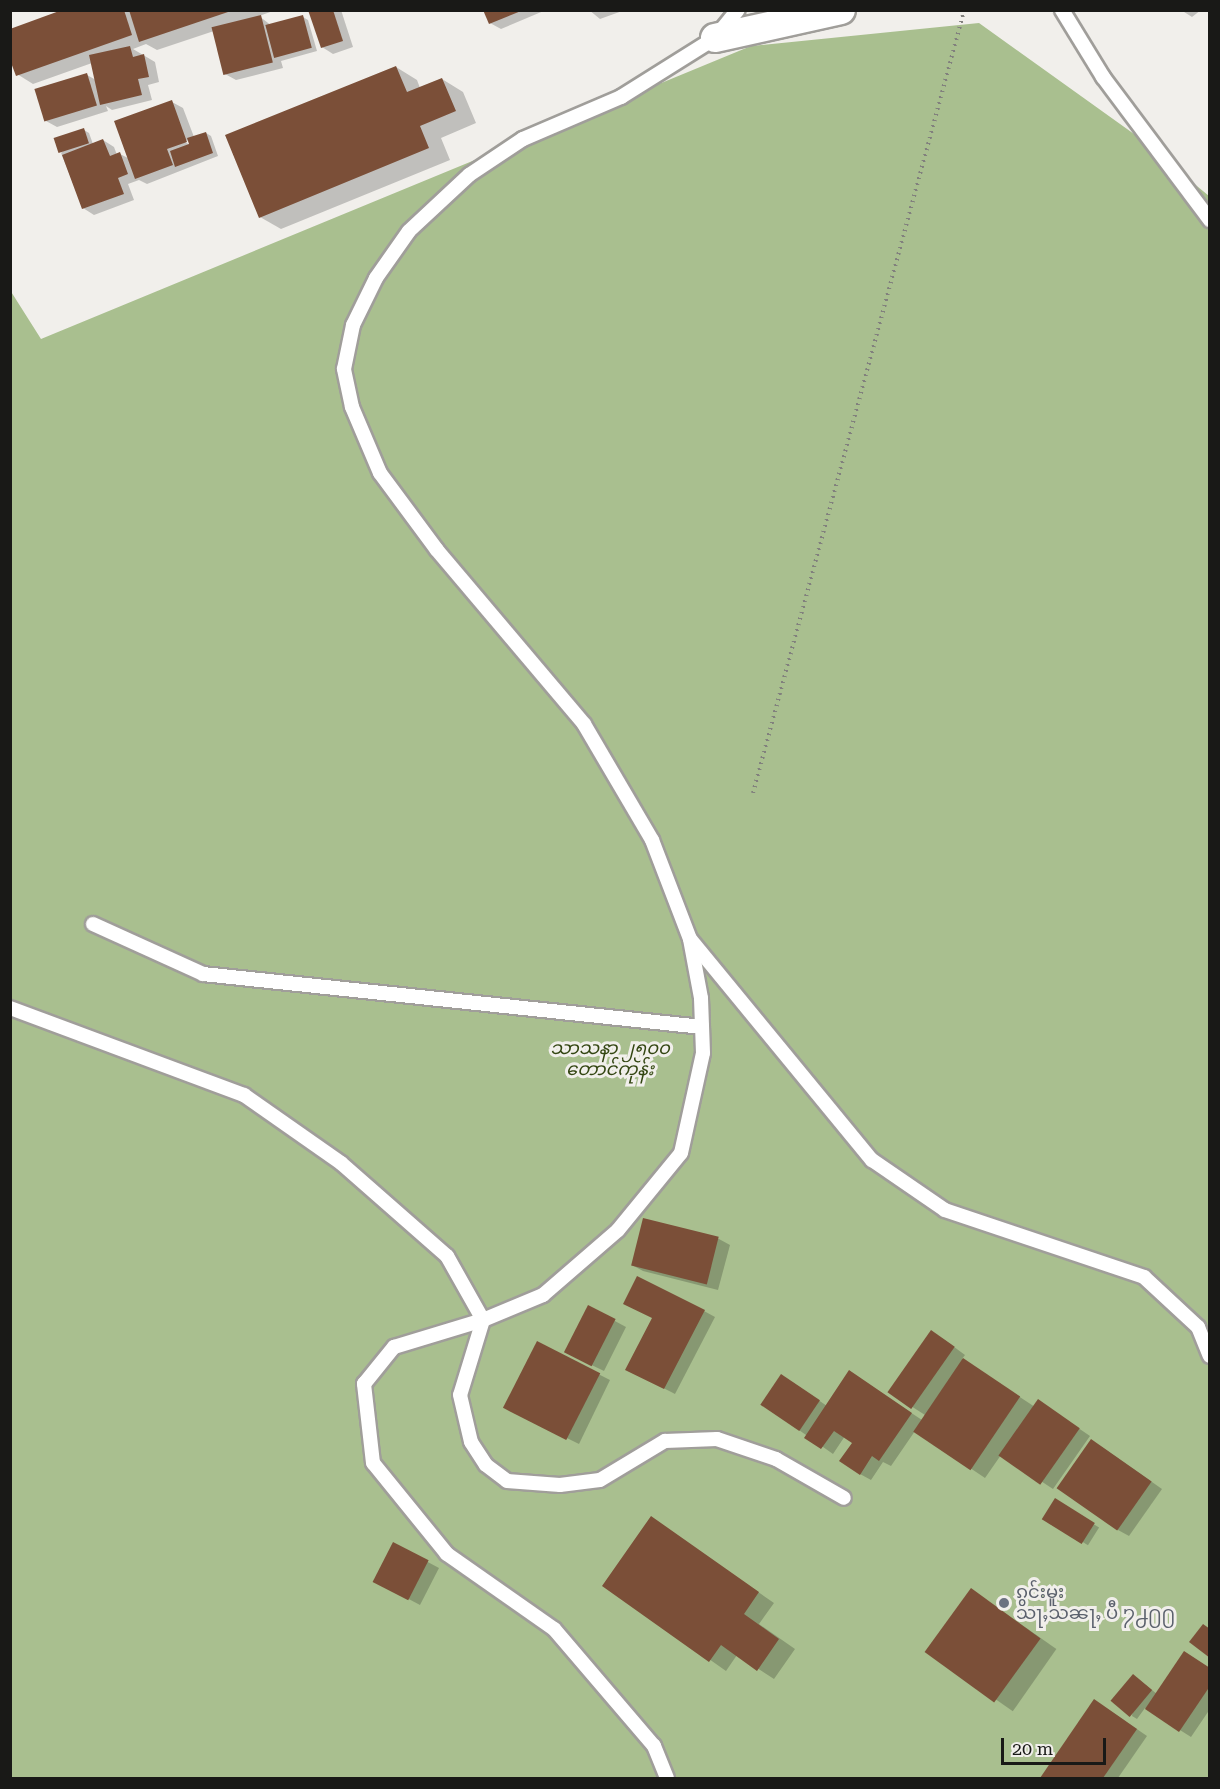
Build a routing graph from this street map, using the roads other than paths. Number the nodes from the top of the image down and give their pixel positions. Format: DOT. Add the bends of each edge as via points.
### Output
graph roads {
  1 [pos="738,10"];
  2 [pos="842,10"];
  3 [pos="1062,10"];
  4 [pos="715,38"];
  5 [pos="1209,220"];
  6 [pos="93,924"];
  7 [pos="690,939"];
  8 [pos="10,1008"];
  9 [pos="702,1027"];
  10 [pos="483,1320"];
  11 [pos="1209,1356"];
  12 [pos="844,1498"];
  13 [pos="667,1779"];
  1 -- 4 [label="lane"];
  2 -- 4 [label="street"];
  3 -- 5 [label="lane" via="1102,77"];
  4 -- 7 [label="lane" via="621,97 523,139 470,175 409,231 376,278 352,325 344,369 352,407 380,472 437,550 584,724 652,840"];
  6 -- 9 [label="lane" via="203,975"];
  7 -- 9 [label="lane"];
  7 -- 11 [label="lane" via="872,1160 945,1210 1144,1277 1198,1327"];
  8 -- 10 [label="lane" via="244,1095 341,1162 447,1256"];
  9 -- 10 [label="lane" via="703,1053 681,1153 618,1230 543,1295"];
  10 -- 12 [label="lane" via="460,1395 471,1442 486,1465 507,1481 560,1485 600,1480 665,1441 717,1439 776,1460"];
  10 -- 13 [label="lane" via="394,1347 364,1384 373,1463 447,1554 554,1629 654,1746"];
}
